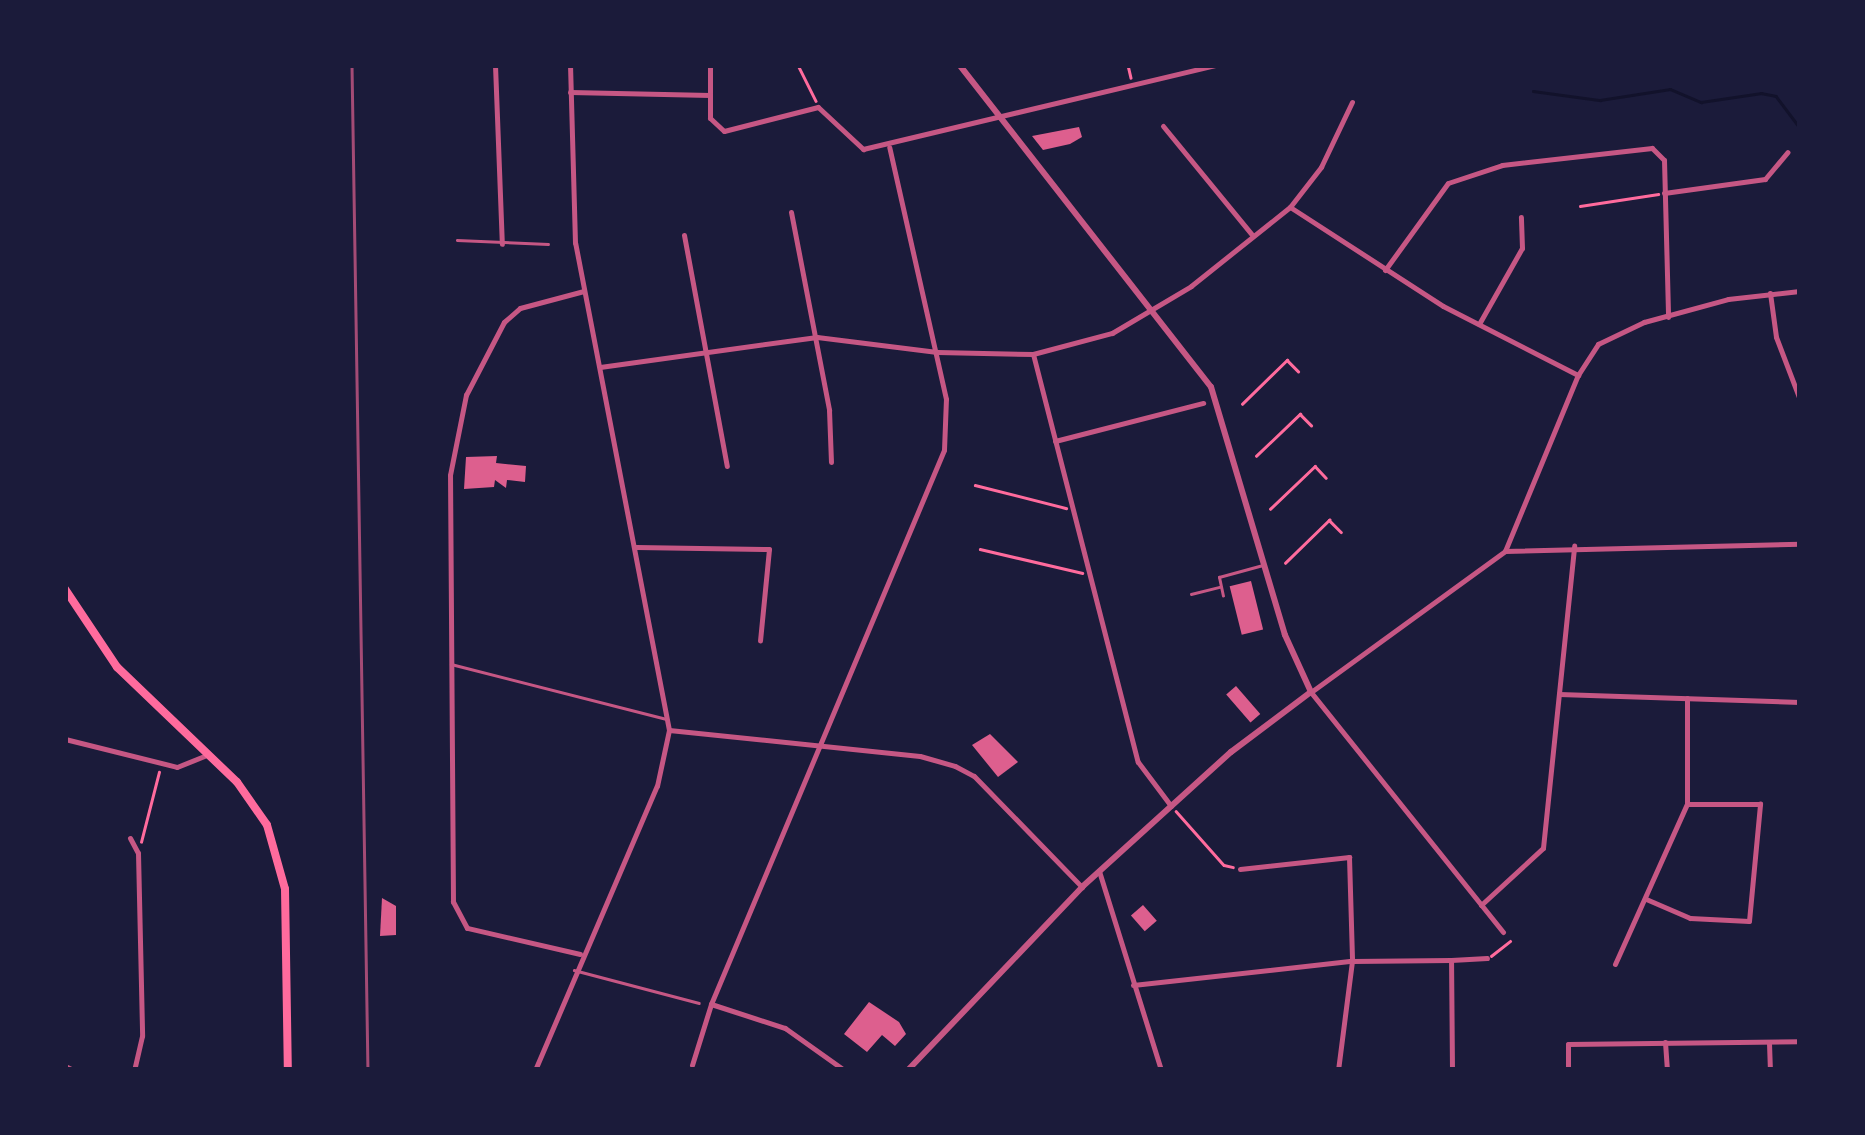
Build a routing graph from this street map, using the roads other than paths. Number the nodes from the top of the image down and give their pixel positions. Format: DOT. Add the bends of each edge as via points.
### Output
graph roads {
  1 [pos="496,65"];
  2 [pos="570,65"];
  3 [pos="710,65"];
  4 [pos="959,65"];
  5 [pos="1216,65"];
  6 [pos="570,92"];
  7 [pos="710,95"];
  8 [pos="1352,102"];
  9 [pos="1003,119"];
  10 [pos="1163,126"];
  11 [pos="888,147"];
  12 [pos="1788,152"];
  13 [pos="1664,193"];
  14 [pos="1290,207"];
  15 [pos="791,212"];
  16 [pos="1521,217"];
  17 [pos="684,235"];
  18 [pos="1254,236"];
  19 [pos="456,240"];
  20 [pos="502,244"];
  21 [pos="548,244"];
  22 [pos="1385,270"];
  23 [pos="584,291"];
  24 [pos="1800,291"];
  25 [pos="1770,294"];
  26 [pos="1154,309"];
  27 [pos="1668,317"];
  28 [pos="1479,324"];
  29 [pos="817,337"];
  30 [pos="707,349"];
  31 [pos="937,352"];
  32 [pos="1033,354"];
  33 [pos="600,366"];
  34 [pos="1578,374"];
  35 [pos="1800,400"];
  36 [pos="1204,403"];
  37 [pos="1055,441"];
  38 [pos="831,462"];
  39 [pos="726,466"];
  40 [pos="1800,544"];
  41 [pos="1574,546"];
  42 [pos="636,547"];
  43 [pos="1505,551"];
  44 [pos="1264,564"];
  45 [pos="1221,586"];
  46 [pos="65,588"];
  47 [pos="1192,594"];
  48 [pos="1223,596"];
  49 [pos="760,642"];
  50 [pos="450,664"];
  51 [pos="1311,692"];
  52 [pos="1559,694"];
  53 [pos="1687,698"];
  54 [pos="1800,702"];
  55 [pos="668,720"];
  56 [pos="669,730"];
  57 [pos="65,739"];
  58 [pos="823,746"];
  59 [pos="207,755"];
  60 [pos="1687,804"];
  61 [pos="1171,806"];
  62 [pos="130,838"];
  63 [pos="1240,869"];
  64 [pos="1098,871"];
  65 [pos="1082,887"];
  66 [pos="1646,899"];
  67 [pos="1480,905"];
  68 [pos="1503,932"];
  69 [pos="580,954"];
  70 [pos="1487,958"];
  71 [pos="1451,960"];
  72 [pos="1352,961"];
  73 [pos="1615,964"];
  74 [pos="574,970"];
  75 [pos="1133,985"];
  76 [pos="699,1002"];
  77 [pos="710,1004"];
  78 [pos="1800,1041"];
  79 [pos="1666,1042"];
  80 [pos="1770,1042"];
  81 [pos="692,1065"];
  82 [pos="65,1066"];
  83 [pos="1161,1069"];
  84 [pos="74,1070"];
  85 [pos="134,1070"];
  86 [pos="288,1070"];
  87 [pos="535,1070"];
  88 [pos="844,1070"];
  89 [pos="908,1070"];
  90 [pos="1152,1070"];
  91 [pos="1338,1070"];
  92 [pos="1452,1070"];
  93 [pos="1568,1070"];
  94 [pos="1666,1070"];
  95 [pos="1770,1070"];
  1 -- 20 [label="street"];
  2 -- 6 [label="street"];
  3 -- 7 [label="street"];
  4 -- 9 [label="street"];
  5 -- 9 [label="street"];
  6 -- 7 [label="street"];
  6 -- 23 [label="street" via="571,212"];
  7 -- 11 [label="street" via="710,118 724,130 818,107 863,148"];
  8 -- 14 [label="street" via="1321,166"];
  9 -- 11 [label="street"];
  9 -- 26 [label="street"];
  10 -- 18 [label="street"];
  11 -- 31 [label="street"];
  12 -- 13 [label="street" via="1765,179"];
  13 -- 22 [label="street" via="1664,160 1652,148 1502,165 1448,183"];
  13 -- 27 [label="street"];
  14 -- 18 [label="street"];
  14 -- 22 [label="street"];
  15 -- 29 [label="street"];
  16 -- 28 [label="street" via="1522,248"];
  17 -- 30 [label="street"];
  18 -- 26 [label="street"];
  19 -- 20 [label="lane"];
  20 -- 21 [label="lane"];
  22 -- 28 [label="street"];
  23 -- 33 [label="street"];
  23 -- 50 [label="street" via="520,308 504,322 466,395 450,475"];
  24 -- 25 [label="street"];
  25 -- 27 [label="street"];
  25 -- 35 [label="street" via="1776,337"];
  26 -- 32 [label="street" via="1112,334"];
  26 -- 44 [label="street" via="1218,398"];
  27 -- 34 [label="street" via="1598,344"];
  28 -- 34 [label="street"];
  29 -- 30 [label="street"];
  29 -- 31 [label="street"];
  29 -- 38 [label="street"];
  30 -- 33 [label="street"];
  30 -- 39 [label="street"];
  31 -- 32 [label="street"];
  31 -- 58 [label="street" via="946,399 944,450"];
  32 -- 37 [label="street"];
  33 -- 42 [label="street"];
  34 -- 43 [label="street"];
  36 -- 37 [label="street"];
  37 -- 61 [label="street" via="1138,762"];
  40 -- 41 [label="street"];
  41 -- 43 [label="street"];
  41 -- 52 [label="street"];
  42 -- 49 [label="street" via="769,549"];
  42 -- 55 [label="street"];
  43 -- 51 [label="street"];
  44 -- 45 [label="lane" via="1219,577"];
  44 -- 51 [label="street" via="1298,673"];
  45 -- 47 [label="lane"];
  45 -- 48 [label="lane"];
  46 -- 59 [label="main road" via="117,666"];
  50 -- 55 [label="lane"];
  50 -- 69 [label="street" via="458,918 467,928"];
  51 -- 61 [label="street"];
  51 -- 67 [label="street"];
  52 -- 53 [label="street"];
  52 -- 67 [label="street" via="1543,848"];
  53 -- 54 [label="street"];
  53 -- 60 [label="street"];
  55 -- 56 [label="street"];
  56 -- 58 [label="street"];
  56 -- 69 [label="street" via="656,786"];
  57 -- 59 [label="street" via="160,764 191,766"];
  58 -- 65 [label="street" via="920,756 974,776"];
  58 -- 77 [label="street"];
  59 -- 86 [label="main road" via="256,806 282,866"];
  60 -- 66 [label="street"];
  60 -- 66 [label="street" via="1760,804 1749,921 1690,918"];
  61 -- 64 [label="street"];
  62 -- 85 [label="street" via="138,853 142,1036"];
  63 -- 72 [label="street" via="1349,858"];
  64 -- 65 [label="street"];
  64 -- 75 [label="street"];
  65 -- 89 [label="street"];
  66 -- 73 [label="street"];
  67 -- 68 [label="street"];
  69 -- 74 [label="street"];
  70 -- 71 [label="street"];
  71 -- 72 [label="street"];
  71 -- 92 [label="street"];
  72 -- 75 [label="street"];
  72 -- 91 [label="street"];
  74 -- 76 [label="lane"];
  74 -- 87 [label="street"];
  75 -- 83 [label="street"];
  77 -- 81 [label="street"];
  77 -- 88 [label="street" via="785,1028"];
  78 -- 80 [label="street"];
  79 -- 80 [label="street"];
  79 -- 93 [label="street" via="1568,1044"];
  79 -- 94 [label="street"];
  80 -- 95 [label="street"];
  82 -- 84 [label="street"];
  83 -- 90 [label="street"];
}
